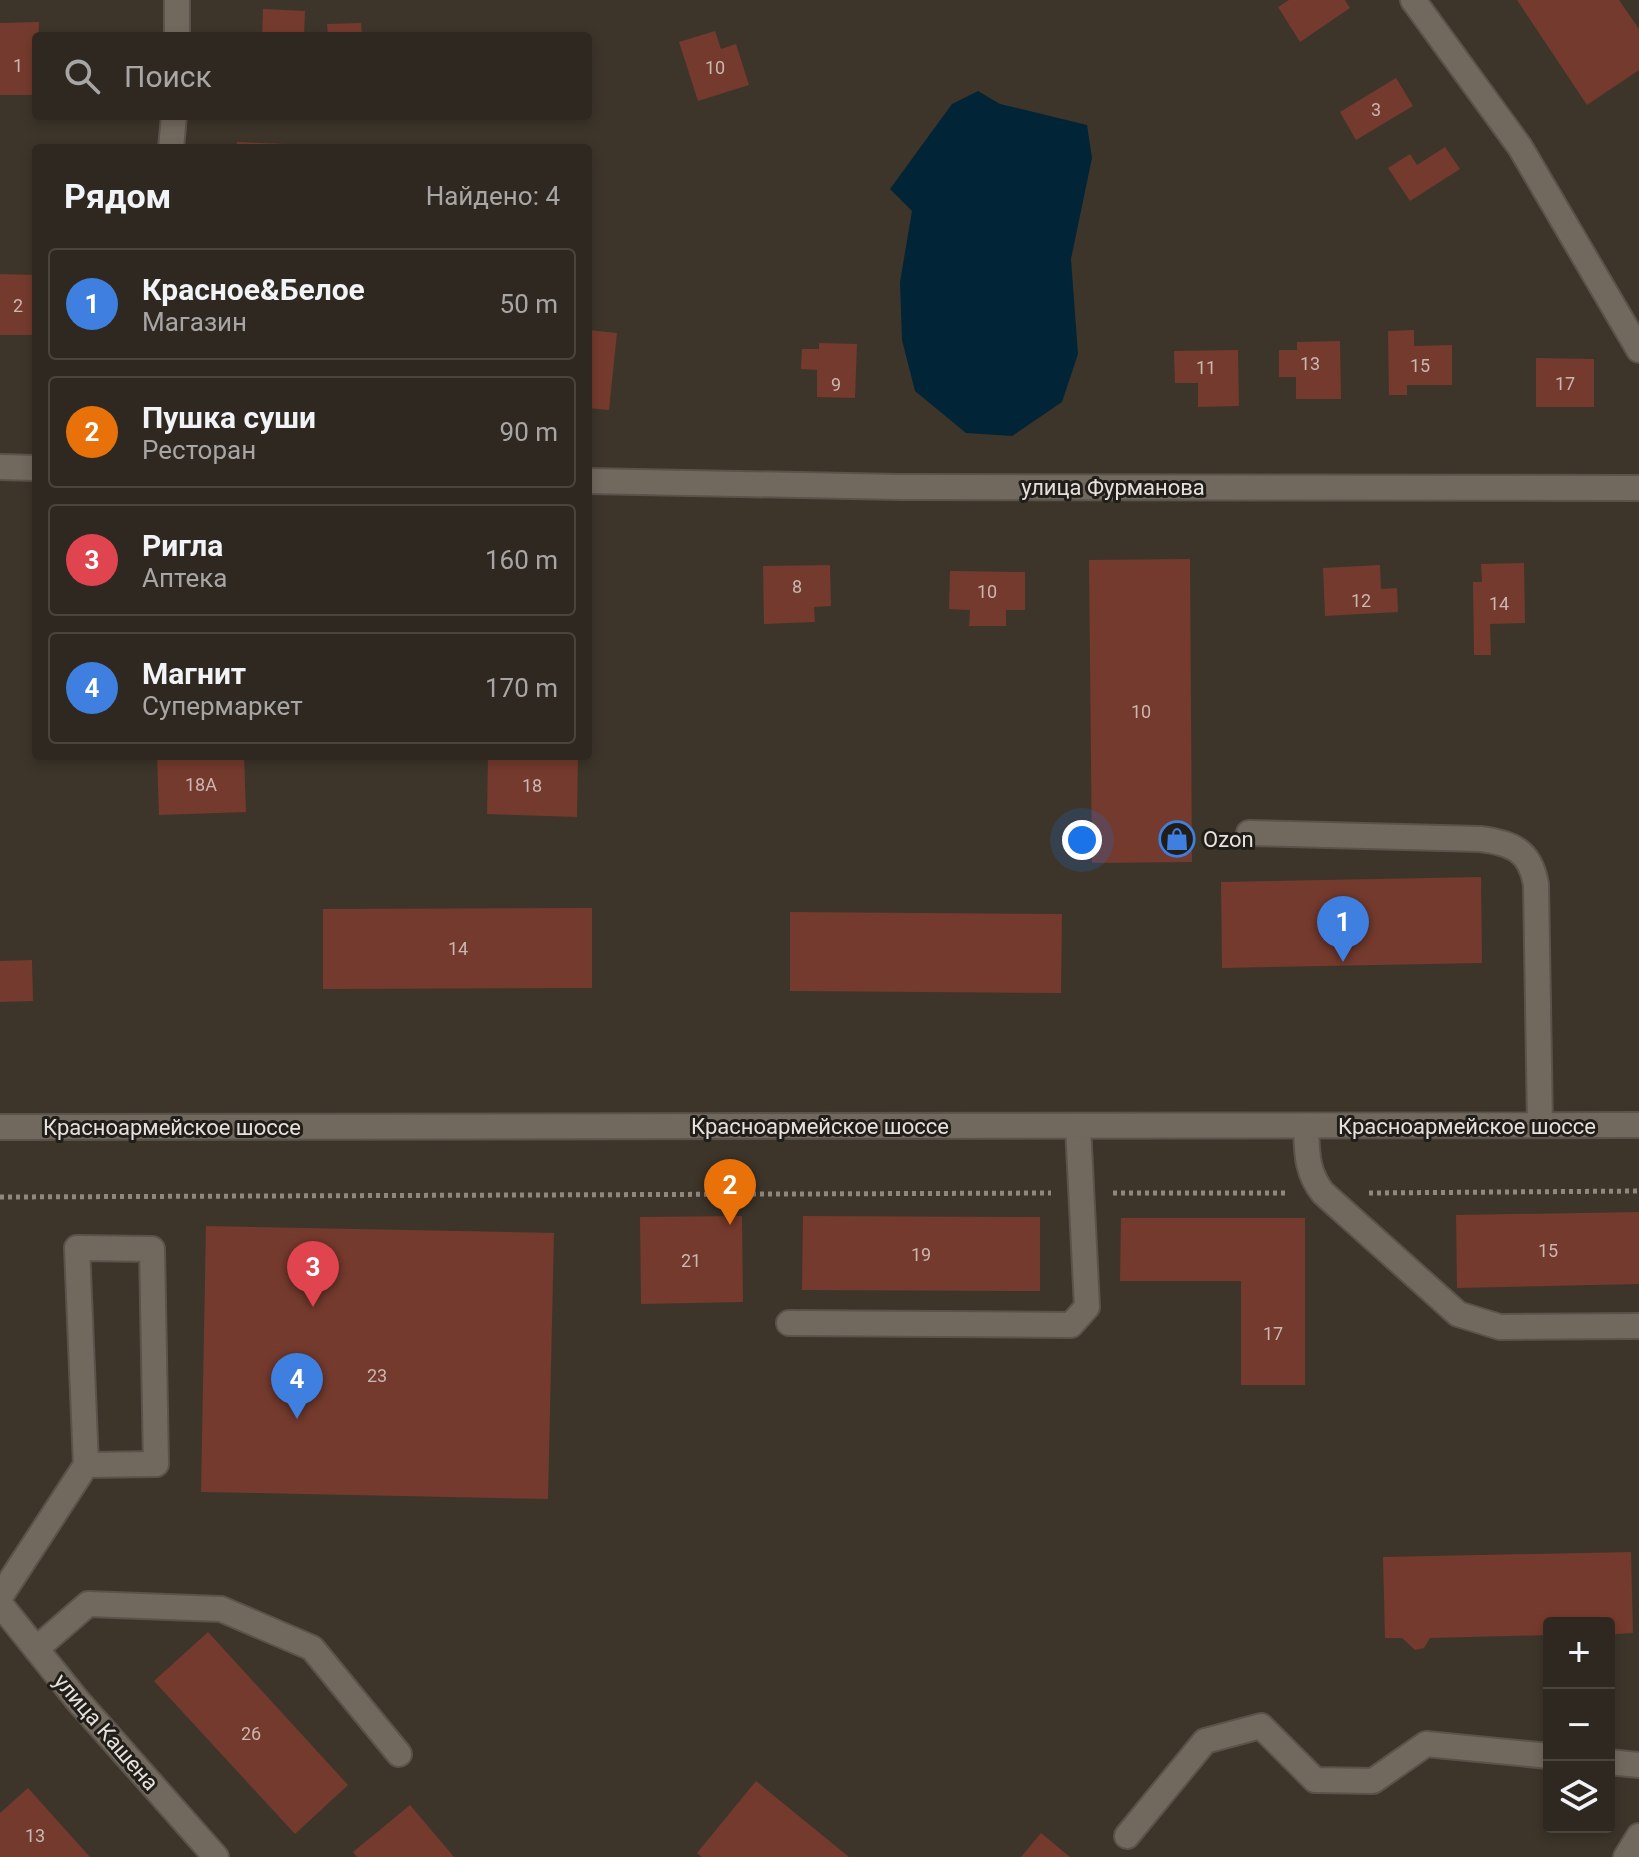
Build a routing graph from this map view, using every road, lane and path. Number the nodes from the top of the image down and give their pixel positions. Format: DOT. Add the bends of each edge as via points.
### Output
graph roads {
  1 [pos="177,0"];
  2 [pos="1413,0"];
  3 [pos="177,32"];
  4 [pos="174,120"];
  5 [pos="171,144"];
  6 [pos="1639,350"];
  7 [pos="0,467"];
  8 [pos="32,468"];
  9 [pos="592,481"];
  10 [pos="1639,488"];
  11 [pos="1249,833"];
  12 [pos="1540,1125"];
  13 [pos="1639,1125"];
  14 [pos="1078,1126"];
  15 [pos="1306,1126"];
  16 [pos="0,1127"];
  17 [pos="1639,1191"];
  18 [pos="1080,1193"];
  19 [pos="1323,1193"];
  20 [pos="0,1197"];
  21 [pos="789,1323"];
  22 [pos="1639,1326"];
  23 [pos="86,1465"];
  24 [pos="0,1597"];
  25 [pos="0,1604"];
  26 [pos="36,1649"];
  27 [pos="399,1754"];
  28 [pos="1543,1755"];
  29 [pos="1615,1763"];
  30 [pos="1639,1765"];
  31 [pos="1127,1836"];
  32 [pos="1639,1836"];
  33 [pos="216,1857"];
  34 [pos="1626,1857"];
  1 -- 3 [label="street"];
  2 -- 6 [label="street" via="1520,147"];
  4 -- 5 [label="street"];
  7 -- 8 [label="street"];
  9 -- 10 [label="street, улица Фурманова"];
  11 -- 12 [label="street" via="1480,839 1503,842 1521,852 1532,865 1536,884"];
  12 -- 13 [label="street, Красноармейское шоссе"];
  12 -- 15 [label="street, Красноармейское шоссе"];
  14 -- 15 [label="street, Красноармейское шоссе"];
  14 -- 16 [label="street, Красноармейское шоссе"];
  14 -- 18 [label="street"];
  15 -- 19 [label="street" via="1307,1162"];
  17 -- 19 [label="path"];
  18 -- 19 [label="path"];
  18 -- 20 [label="path"];
  18 -- 21 [label="street" via="1087,1307 1071,1325"];
  19 -- 22 [label="street" via="1458,1314 1500,1327"];
  23 -- 23 [label="street" via="77,1248 152,1249 156,1464"];
  23 -- 24 [label="street"];
  25 -- 26 [label="street, улица Кашена"];
  26 -- 27 [label="street" via="88,1604 221,1609 312,1648"];
  26 -- 33 [label="street, улица Кашена"];
  28 -- 31 [label="street" via="1426,1744 1373,1781 1315,1780 1261,1726 1205,1741"];
  29 -- 30 [label="street"];
  32 -- 34 [label="street"];
}
